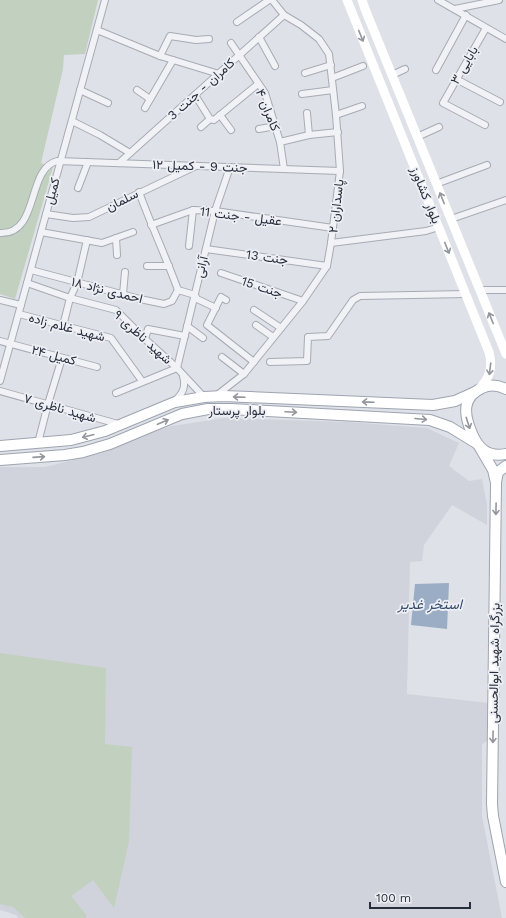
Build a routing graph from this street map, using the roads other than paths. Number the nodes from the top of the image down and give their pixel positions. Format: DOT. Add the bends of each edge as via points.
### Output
graph roads {
  1 [pos="105,0"];
  2 [pos="270,0"];
  3 [pos="347,0"];
  4 [pos="362,0"];
  5 [pos="438,0"];
  6 [pos="499,0"];
  7 [pos="455,9"];
  8 [pos="284,15"];
  9 [pos="466,15"];
  10 [pos="237,22"];
  11 [pos="486,28"];
  12 [pos="97,30"];
  13 [pos="259,38"];
  14 [pos="209,39"];
  15 [pos="506,39"];
  16 [pos="231,43"];
  17 [pos="160,56"];
  18 [pos="239,56"];
  19 [pos="173,60"];
  20 [pos="331,65"];
  21 [pos="275,66"];
  22 [pos="363,66"];
  23 [pos="405,70"];
  24 [pos="436,70"];
  25 [pos="305,73"];
  26 [pos="219,74"];
  27 [pos="392,75"];
  28 [pos="332,78"];
  29 [pos="456,79"];
  30 [pos="258,84"];
  31 [pos="80,90"];
  32 [pos="137,90"];
  33 [pos="333,90"];
  34 [pos="302,94"];
  35 [pos="195,95"];
  36 [pos="150,99"];
  37 [pos="500,102"];
  38 [pos="108,103"];
  39 [pos="362,106"];
  40 [pos="145,108"];
  41 [pos="307,113"];
  42 [pos="220,115"];
  43 [pos="336,116"];
  44 [pos="210,119"];
  45 [pos="72,121"];
  46 [pos="485,125"];
  47 [pos="276,126"];
  48 [pos="200,127"];
  49 [pos="439,127"];
  50 [pos="259,129"];
  51 [pos="231,130"];
  52 [pos="338,132"];
  53 [pos="309,135"];
  54 [pos="417,136"];
  55 [pos="280,142"];
  56 [pos="130,154"];
  57 [pos="61,161"];
  58 [pos="88,162"];
  59 [pos="119,164"];
  60 [pos="488,165"];
  61 [pos="195,166"];
  62 [pos="230,167"];
  63 [pos="284,169"];
  64 [pos="340,171"];
  65 [pos="436,184"];
  66 [pos="78,188"];
  67 [pos="139,192"];
  68 [pos="506,200"];
  69 [pos="193,210"];
  70 [pos="215,211"];
  71 [pos="46,214"];
  72 [pos="451,219"];
  73 [pos="151,225"];
  74 [pos="439,227"];
  75 [pos="333,228"];
  76 [pos="41,232"];
  77 [pos="133,232"];
  78 [pos="0,233"];
  79 [pos="116,238"];
  80 [pos="87,240"];
  81 [pos="331,243"];
  82 [pos="189,246"];
  83 [pos="206,249"];
  84 [pos="117,254"];
  85 [pos="147,266"];
  86 [pos="169,266"];
  87 [pos="327,266"];
  88 [pos="31,270"];
  89 [pos="125,272"];
  90 [pos="220,273"];
  91 [pos="27,283"];
  92 [pos="77,283"];
  93 [pos="178,290"];
  94 [pos="480,290"];
  95 [pos="506,290"];
  96 [pos="123,294"];
  97 [pos="466,294"];
  98 [pos="194,295"];
  99 [pos="70,298"];
  100 [pos="0,300"];
  101 [pos="226,300"];
  102 [pos="303,301"];
  103 [pos="21,305"];
  104 [pos="216,308"];
  105 [pos="254,310"];
  106 [pos="18,314"];
  107 [pos="256,325"];
  108 [pos="63,326"];
  109 [pos="187,326"];
  110 [pos="281,328"];
  111 [pos="185,336"];
  112 [pos="274,337"];
  113 [pos="204,338"];
  114 [pos="145,339"];
  115 [pos="0,341"];
  116 [pos="504,343"];
  117 [pos="10,344"];
  118 [pos="506,354"];
  119 [pos="222,357"];
  120 [pos="62,358"];
  121 [pos="254,362"];
  122 [pos="270,362"];
  123 [pos="97,367"];
  124 [pos="177,368"];
  125 [pos="183,374"];
  126 [pos="244,374"];
  127 [pos="142,381"];
  128 [pos="0,382"];
  129 [pos="506,389"];
  130 [pos="0,391"];
  131 [pos="477,391"];
  132 [pos="116,393"];
  133 [pos="216,396"];
  134 [pos="204,397"];
  135 [pos="173,403"];
  136 [pos="48,404"];
  137 [pos="120,425"];
  138 [pos="38,443"];
  139 [pos="478,445"];
  140 [pos="0,446"];
  141 [pos="506,454"];
  142 [pos="0,460"];
  143 [pos="506,466"];
  144 [pos="496,488"];
  145 [pos="506,882"];
  1 -- 12 [label="street, کمیل"];
  2 -- 8 [label="street, پاسداران ۲"];
  2 -- 10 [label="street"];
  3 -- 74 [label="main road, بلوار کشاورز, one-way"];
  4 -- 27 [label="main road, بلوار کشاورز"];
  5 -- 7 [label="street"];
  6 -- 7 [label="street"];
  7 -- 9 [label="street"];
  8 -- 13 [label="street, کامران - جنت 3"];
  8 -- 20 [label="street, پاسداران ۲" via="301,24 319,39 329,54"];
  9 -- 11 [label="street"];
  9 -- 24 [label="street"];
  11 -- 15 [label="street"];
  11 -- 29 [label="street, بابایی ۳"];
  12 -- 17 [label="street"];
  12 -- 31 [label="street, کمیل"];
  13 -- 18 [label="street, کامران - جنت 3"];
  13 -- 21 [label="street"];
  14 -- 17 [label="street" via="170,36"];
  16 -- 18 [label="street, کامران ۴"];
  17 -- 19 [label="street"];
  18 -- 26 [label="street, کامران - جنت 3"];
  18 -- 30 [label="street, کامران ۴"];
  19 -- 26 [label="street"];
  19 -- 36 [label="street"];
  20 -- 25 [label="street"];
  20 -- 28 [label="street, پاسداران ۲"];
  22 -- 28 [label="street"];
  23 -- 27 [label="street"];
  26 -- 35 [label="street, کامران - جنت 3"];
  27 -- 54 [label="main road, بلوار کشاورز"];
  28 -- 33 [label="street, پاسداران ۲"];
  29 -- 37 [label="street"];
  29 -- 46 [label="street, بابایی ۳" via="443,103"];
  30 -- 42 [label="street"];
  30 -- 47 [label="street, کامران ۴" via="265,93"];
  31 -- 38 [label="street"];
  31 -- 45 [label="street, کمیل"];
  32 -- 36 [label="street"];
  33 -- 34 [label="street"];
  33 -- 43 [label="street, پاسداران ۲"];
  35 -- 44 [label="street"];
  35 -- 56 [label="street, کامران - جنت 3"];
  36 -- 40 [label="street"];
  39 -- 43 [label="street"];
  41 -- 53 [label="street"];
  42 -- 44 [label="street" via="214,120"];
  42 -- 51 [label="street"];
  43 -- 52 [label="street, پاسداران ۲"];
  44 -- 48 [label="street"];
  45 -- 56 [label="street"];
  45 -- 57 [label="street, کمیل"];
  47 -- 50 [label="street"];
  47 -- 55 [label="street, کامران ۴"];
  49 -- 54 [label="street"];
  52 -- 53 [label="street"];
  52 -- 64 [label="street, پاسداران ۲"];
  53 -- 55 [label="street"];
  54 -- 65 [label="main road, بلوار کشاورز"];
  55 -- 63 [label="street, کامران ۴"];
  56 -- 59 [label="street, کامران - جنت 3"];
  57 -- 58 [label="street, جنت 9 - کمیل ۱۲"];
  57 -- 71 [label="street, کمیل"];
  57 -- 78 [label="street" via="48,165 44,170 22,222 10,232"];
  58 -- 59 [label="street, جنت 9 - کمیل ۱۲"];
  58 -- 66 [label="street"];
  59 -- 61 [label="street, جنت 9 - کمیل ۱۲"];
  60 -- 65 [label="street"];
  61 -- 62 [label="street, جنت 9 - کمیل ۱۲"];
  61 -- 67 [label="street, سلمان"];
  62 -- 63 [label="street, جنت 9 - کمیل ۱۲"];
  62 -- 70 [label="street, آرانی"];
  63 -- 64 [label="street, جنت 9 - کمیل ۱۲"];
  64 -- 75 [label="street, پاسداران ۲"];
  72 -- 65 [label="main road, بلوار کشاورز, one-way"];
  67 -- 71 [label="street, سلمان" via="89,216 73,218"];
  67 -- 73 [label="street"];
  68 -- 72 [label="street"];
  69 -- 70 [label="street, عقیل - جنت 11"];
  69 -- 73 [label="street, عقیل - جنت 11"];
  69 -- 82 [label="street"];
  70 -- 75 [label="street, عقیل - جنت 11"];
  70 -- 83 [label="street, آرانی"];
  71 -- 76 [label="street, کمیل"];
  72 -- 94 [label="main road, بلوار کشاورز"];
  73 -- 86 [label="street"];
  74 -- 81 [label="street" via="426,232"];
  74 -- 97 [label="main road, بلوار کشاورز, one-way"];
  75 -- 81 [label="street, پاسداران ۲"];
  76 -- 80 [label="street"];
  76 -- 88 [label="street, کمیل"];
  77 -- 79 [label="street"];
  79 -- 80 [label="street" via="102,243"];
  79 -- 84 [label="street"];
  80 -- 92 [label="street"];
  81 -- 87 [label="street, پاسداران ۲"];
  83 -- 87 [label="street, جنت 13"];
  83 -- 98 [label="street, آرانی"];
  85 -- 86 [label="street"];
  86 -- 93 [label="street"];
  87 -- 102 [label="street, پاسداران ۲"];
  88 -- 91 [label="street, کمیل"];
  88 -- 92 [label="street, احمدی نژاد ۱۸"];
  89 -- 96 [label="street"];
  90 -- 102 [label="street, جنت 15"];
  91 -- 99 [label="street, شهید ناظری ۹"];
  91 -- 103 [label="street, کمیل"];
  92 -- 96 [label="street, احمدی نژاد ۱۸"];
  92 -- 99 [label="street"];
  93 -- 96 [label="street, احمدی نژاد ۱۸" via="172,301 164,304"];
  93 -- 98 [label="street"];
  94 -- 95 [label="street"];
  116 -- 94 [label="main road, بلوار کشاورز, one-way"];
  97 -- 122 [label="street" via="360,296 352,300 328,336 308,337 307,362"];
  97 -- 131 [label="main road, بلوار کشاورز, one-way" via="490,357 489,376"];
  98 -- 104 [label="street"];
  98 -- 109 [label="street, آرانی"];
  99 -- 108 [label="street"];
  99 -- 114 [label="street, شهید ناظری ۹" via="116,310"];
  100 -- 103 [label="street"];
  101 -- 104 [label="street" via="221,297"];
  102 -- 110 [label="street, پاسداران ۲"];
  103 -- 106 [label="street, کمیل"];
  104 -- 121 [label="street" via="207,325"];
  105 -- 110 [label="street"];
  106 -- 108 [label="street, شهید غلام زاده"];
  106 -- 117 [label="street, کمیل"];
  107 -- 112 [label="street"];
  108 -- 127 [label="street, شهید غلام زاده" via="111,338"];
  109 -- 111 [label="street, آرانی"];
  109 -- 113 [label="street"];
  110 -- 112 [label="street, پاسداران ۲"];
  111 -- 114 [label="street" via="148,329"];
  111 -- 124 [label="street, آرانی"];
  112 -- 121 [label="street, پاسداران ۲"];
  114 -- 124 [label="street, شهید ناظری ۹"];
  115 -- 117 [label="street, کمیل ۲۴"];
  116 -- 118 [label="main road, بلوار کشاورز"];
  117 -- 120 [label="street, کمیل ۲۴"];
  117 -- 128 [label="street, کمیل"];
  119 -- 126 [label="street"];
  120 -- 123 [label="street, کمیل ۲۴"];
  120 -- 136 [label="street"];
  121 -- 126 [label="street, پاسداران ۲"];
  124 -- 125 [label="street, شهید ناظری ۹"];
  124 -- 127 [label="street"];
  125 -- 134 [label="street, شهید ناظری ۹"];
  125 -- 135 [label="street" via="184,389"];
  126 -- 133 [label="street, پاسداران ۲"];
  127 -- 132 [label="street"];
  129 -- 131 [label="main road, بلوار پرستار" via="491,386"];
  130 -- 136 [label="street, شهید ناظری ۷"];
  131 -- 133 [label="main road, بلوار پرستار, one-way" via="455,401 433,405"];
  131 -- 139 [label="main road, بزرگراه شهید ابوالحسنی, one-way" via="467,403 466,416"];
  133 -- 134 [label="main road, بلوار پرستار"];
  134 -- 135 [label="main road, بلوار پرستار"];
  135 -- 137 [label="main road, بلوار پرستار"];
  136 -- 137 [label="street, شهید ناظری ۷"];
  136 -- 138 [label="street"];
  137 -- 138 [label="main road, بلوار پرستار, one-way" via="71,440"];
  138 -- 140 [label="main road, بلوار پرستار"];
  139 -- 141 [label="main road, بلوار پرستار" via="494,455"];
  142 -- 139 [label="main road, بلوار پرستار, one-way" via="83,452 110,444 182,414 217,409 430,420 450,427"];
  139 -- 144 [label="main road, بزرگراه شهید ابوالحسنی" via="493,470"];
  143 -- 144 [label="main road" via="498,472"];
  144 -- 145 [label="main road, بزرگراه شهید ابوالحسنی, one-way" via="492,804"];
}
